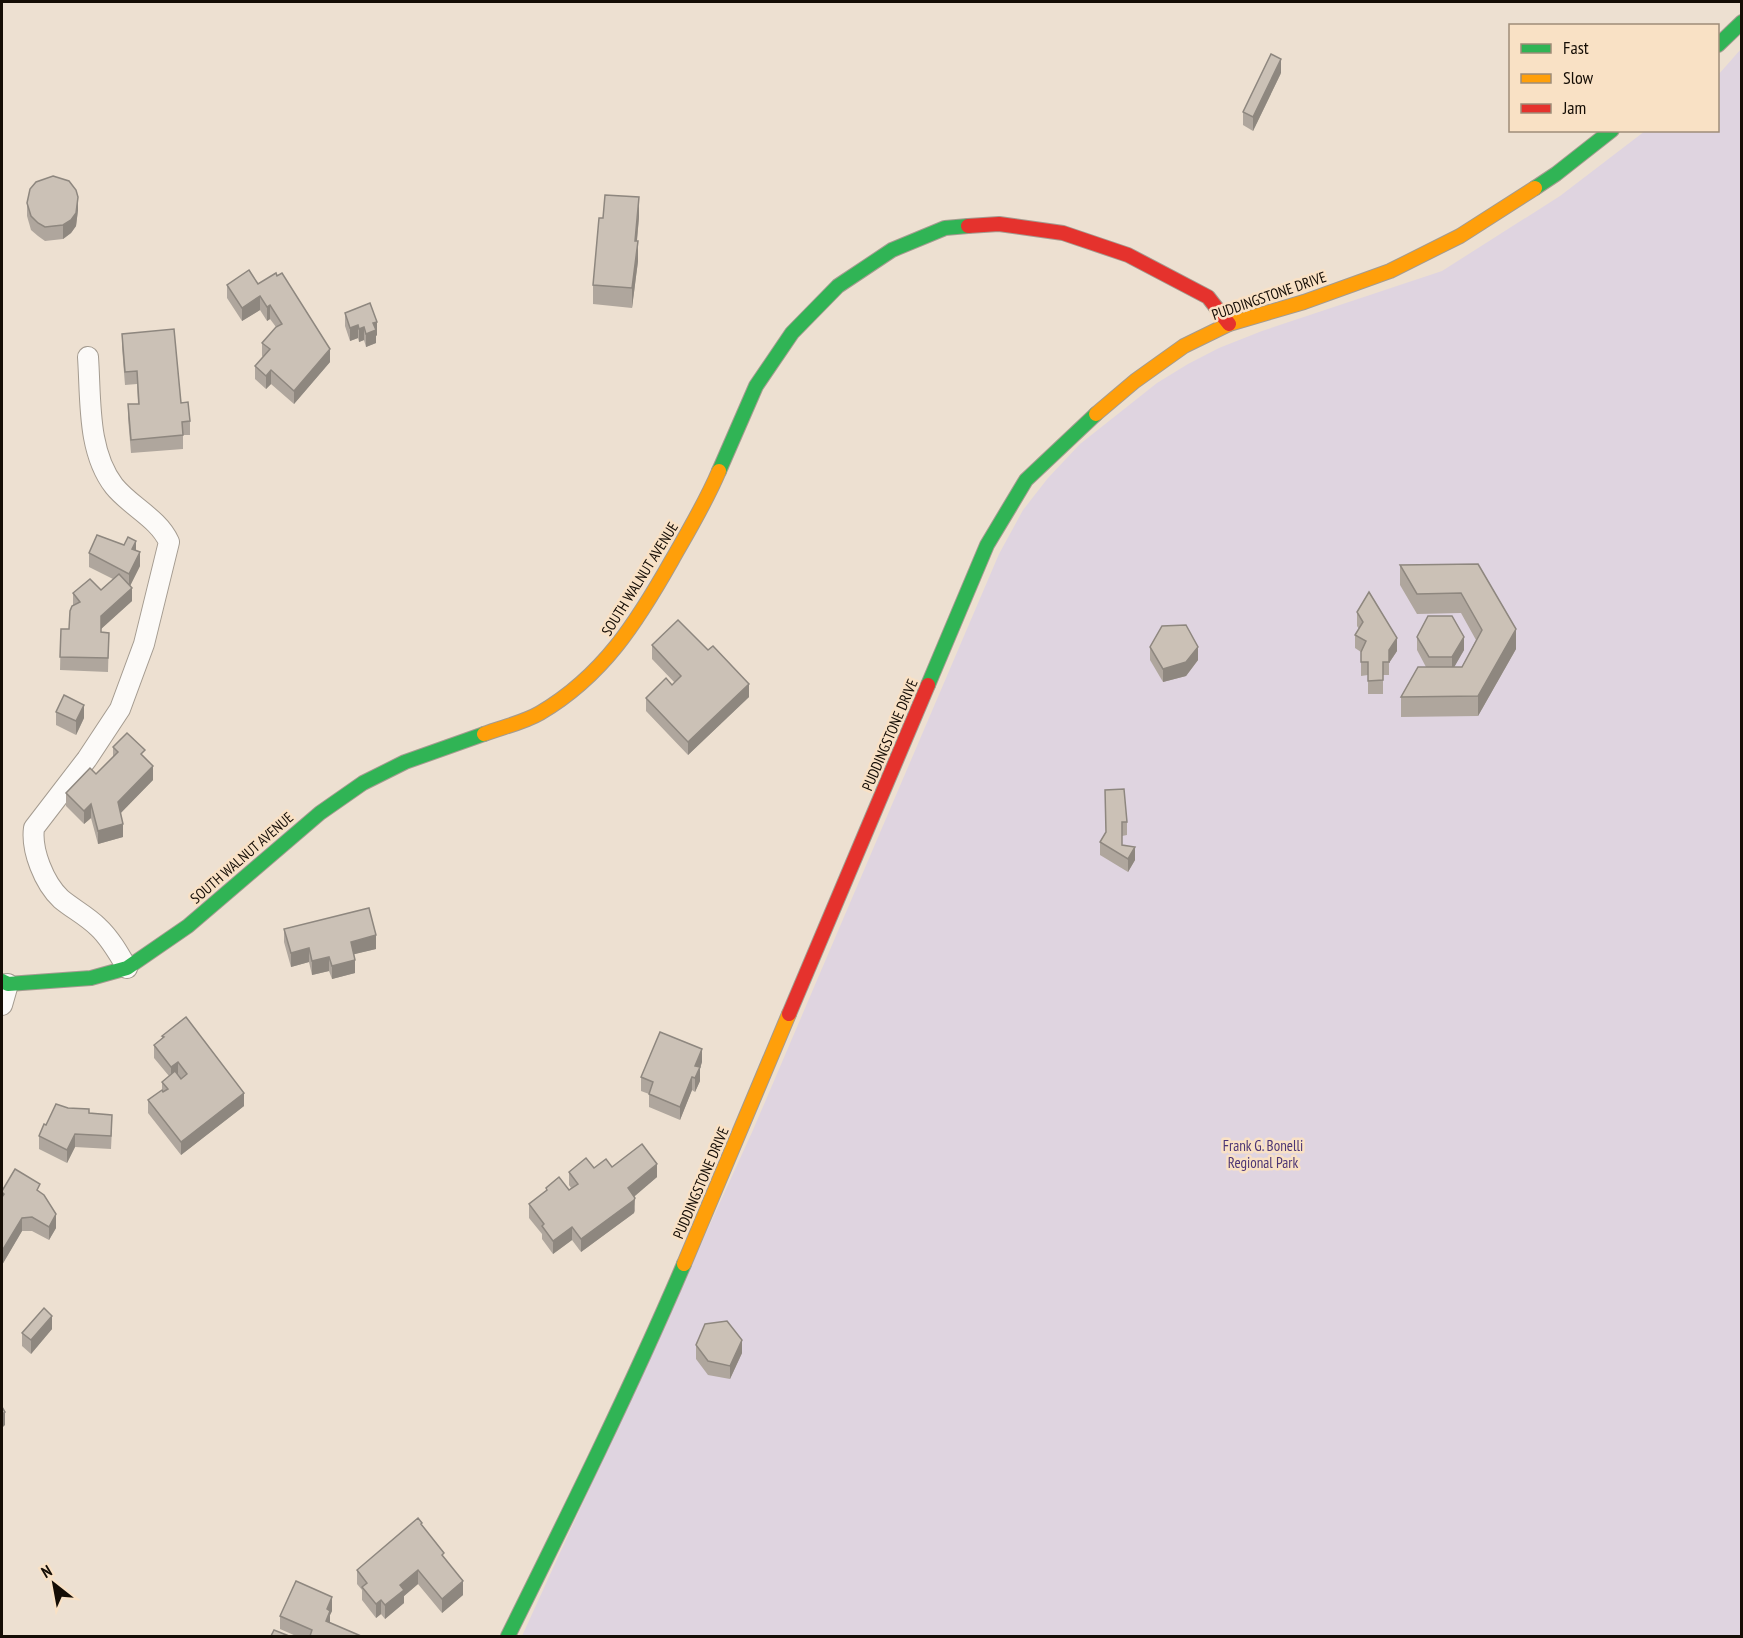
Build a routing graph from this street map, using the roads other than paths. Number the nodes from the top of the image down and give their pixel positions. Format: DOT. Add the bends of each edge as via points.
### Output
graph roads {
  1 [pos="1742,22"];
  2 [pos="1719,44"];
  3 [pos="1609,132"];
  4 [pos="1229,324"];
  5 [pos="88,357"];
  6 [pos="127,969"];
  7 [pos="5,983"];
  8 [pos="2,1005"];
  9 [pos="508,1636"];
  1 -- 2 [label="street"];
  3 -- 4 [label="street, PUDDINGSTONE DRIVE" via="1556,174 1460,236 1390,271"];
  4 -- 6 [label="street, SOUTH WALNUT AVENUE" via="1208,297 1128,255 1063,233 999,224 945,228 892,250 838,286 792,333 756,387 707,499 651,597 618,646 591,676 537,715 405,762 363,783 320,813 188,926"];
  4 -- 9 [label="street, PUDDINGSTONE DRIVE" via="1184,346 1083,424 1026,480 987,545 658,1325"];
  5 -- 6 [label="street" via="95,442 103,468 115,487 164,532 169,542 144,644 120,709 34,828 32,839 50,884 61,898 99,928"];
  6 -- 7 [label="street, SOUTH WALNUT AVENUE" via="91,978"];
  7 -- 8 [label="street"];
}
